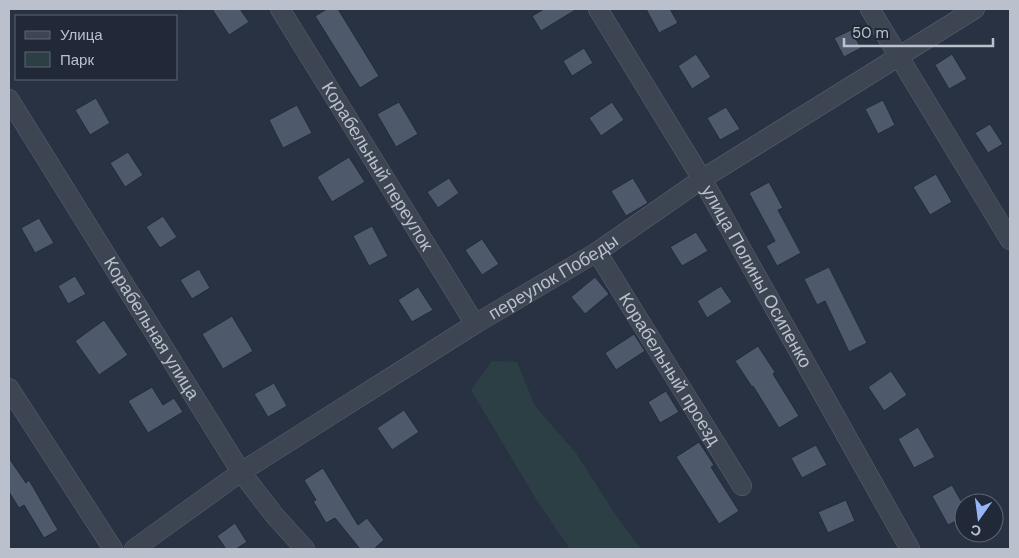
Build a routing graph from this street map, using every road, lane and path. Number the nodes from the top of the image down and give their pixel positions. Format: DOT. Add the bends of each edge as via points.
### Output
graph roads {
  1 [pos="280,9"];
  2 [pos="598,9"];
  3 [pos="870,9"];
  4 [pos="975,9"];
  5 [pos="899,56"];
  6 [pos="9,99"];
  7 [pos="702,179"];
  8 [pos="1010,240"];
  9 [pos="597,252"];
  10 [pos="475,324"];
  11 [pos="9,388"];
  12 [pos="242,472"];
  13 [pos="742,486"];
  14 [pos="113,549"];
  15 [pos="134,549"];
  16 [pos="305,549"];
  17 [pos="910,549"];
  1 -- 10 [label="street, Корабельный переулок"];
  2 -- 7 [label="street, улица Полины Осипенко"];
  3 -- 5 [label="street"];
  4 -- 5 [label="street, переулок Победы"];
  5 -- 7 [label="street, переулок Победы"];
  5 -- 8 [label="street"];
  6 -- 12 [label="street, Корабельная улица"];
  7 -- 9 [label="street, переулок Победы"];
  7 -- 17 [label="street, улица Полины Осипенко"];
  9 -- 10 [label="street, переулок Победы"];
  9 -- 13 [label="street, Корабельный проезд"];
  10 -- 12 [label="street, переулок Победы"];
  11 -- 14 [label="street"];
  12 -- 15 [label="street, переулок Победы"];
  12 -- 16 [label="street, Корабельная улица"];
}
